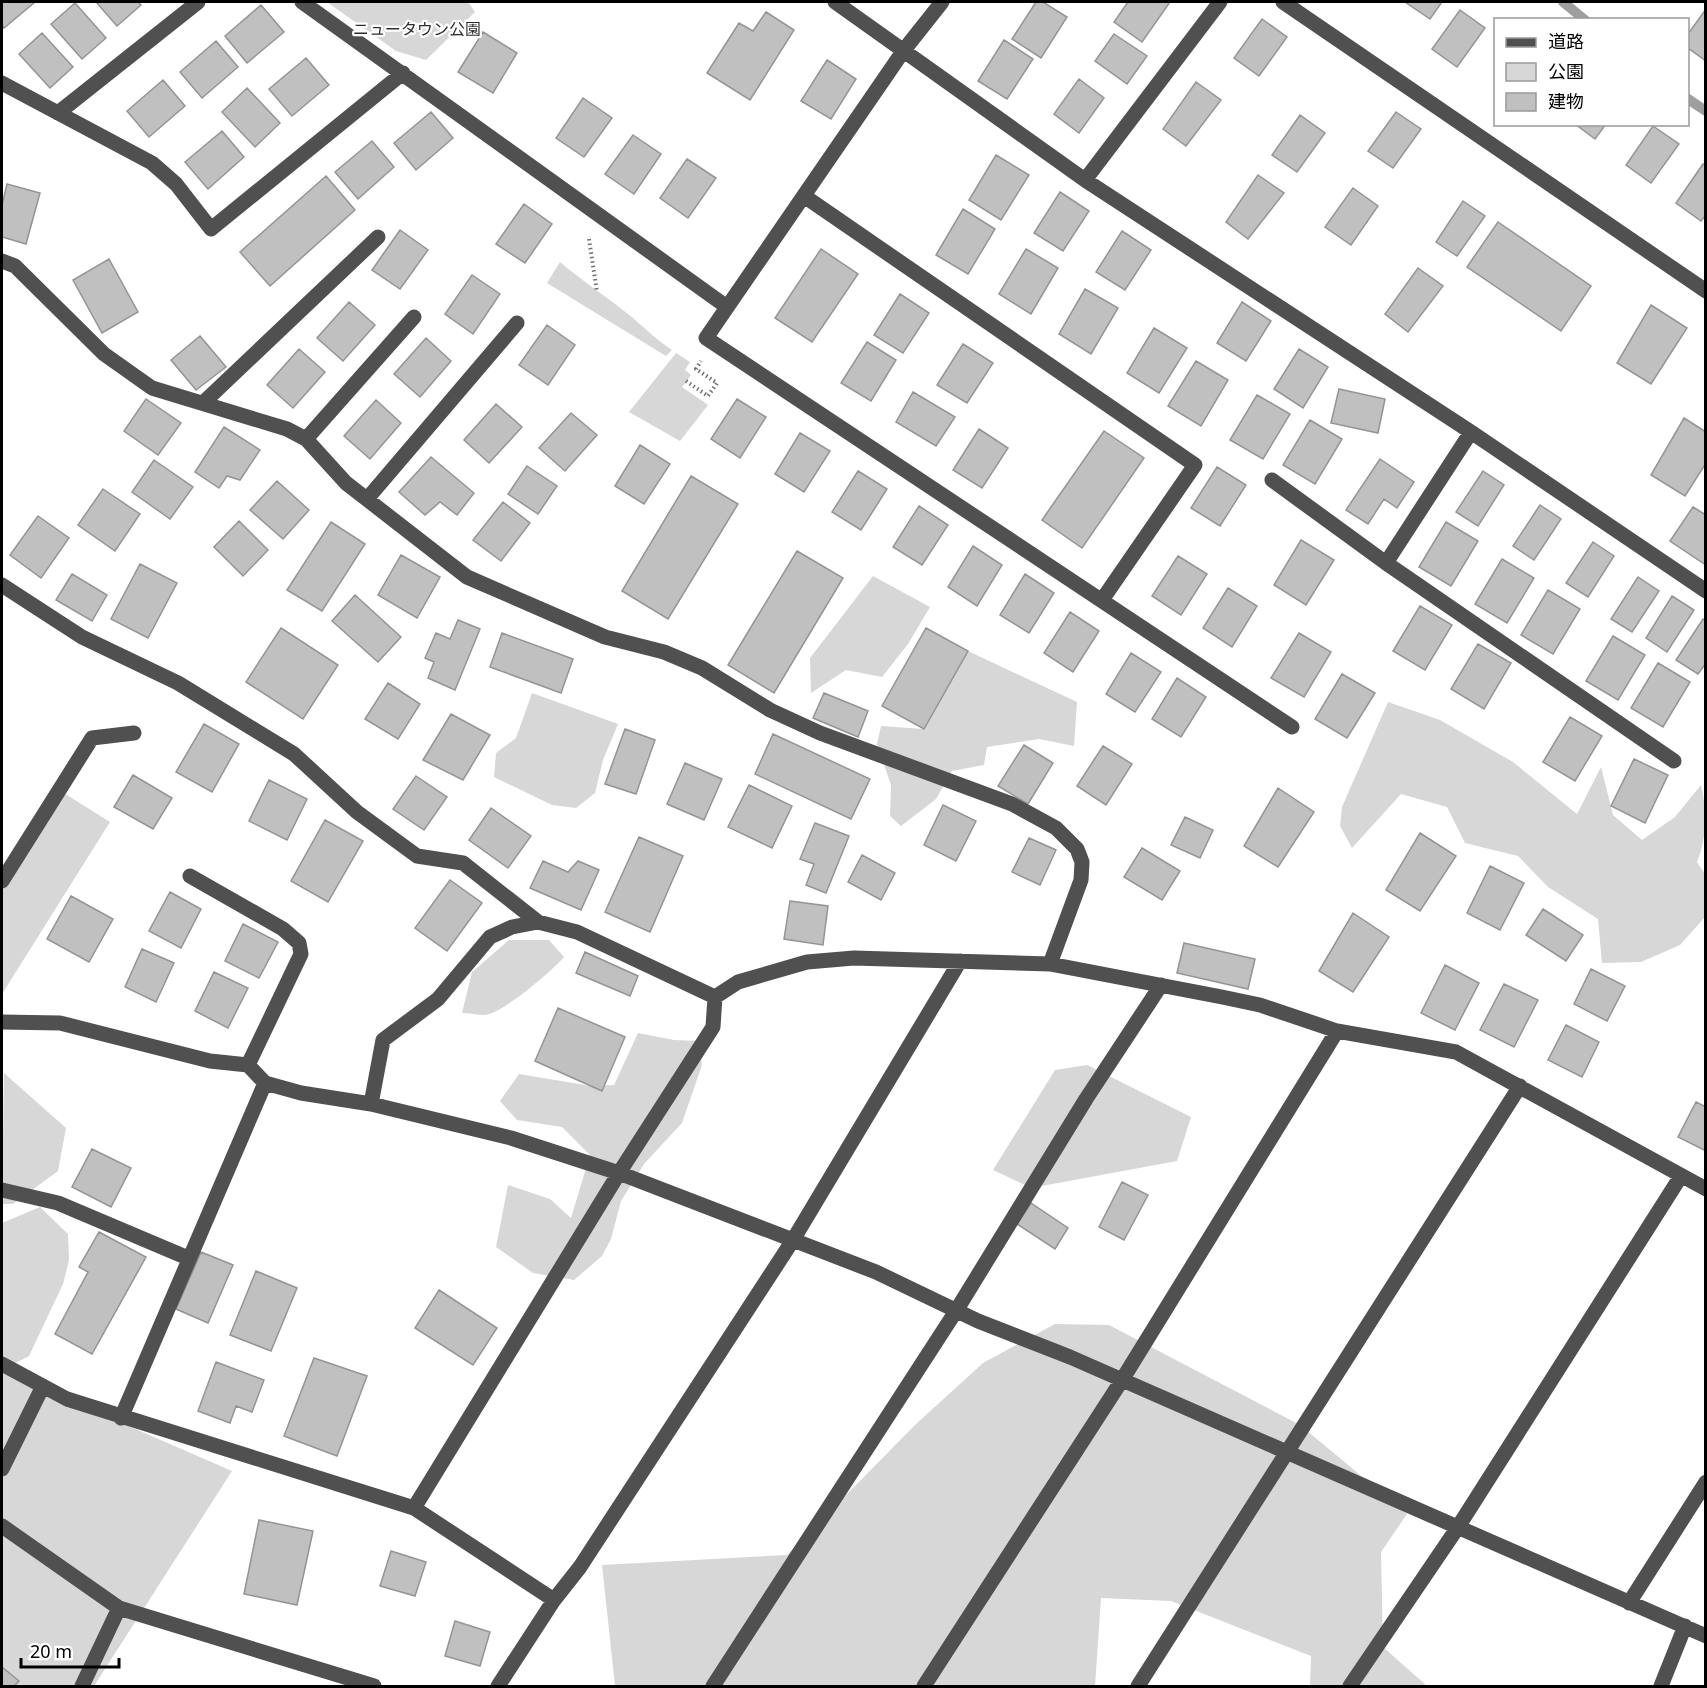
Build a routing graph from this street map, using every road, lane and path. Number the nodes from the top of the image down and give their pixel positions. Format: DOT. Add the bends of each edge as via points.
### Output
graph roads {
  1 [pos="198,2"];
  2 [pos="302,2"];
  3 [pos="835,2"];
  4 [pos="942,2"];
  5 [pos="1220,2"];
  6 [pos="1283,2"];
  7 [pos="904,51"];
  8 [pos="403,73"];
  9 [pos="2,82"];
  10 [pos="58,113"];
  11 [pos="1085,180"];
  12 [pos="804,196"];
  13 [pos="590,208"];
  14 [pos="378,237"];
  15 [pos="2,261"];
  16 [pos="1706,291"];
  17 [pos="597,292"];
  18 [pos="727,307"];
  19 [pos="414,317"];
  20 [pos="517,322"];
  21 [pos="704,357"];
  22 [pos="686,381"];
  23 [pos="203,403"];
  24 [pos="1471,432"];
  25 [pos="306,439"];
  26 [pos="1272,480"];
  27 [pos="367,499"];
  28 [pos="1386,563"];
  29 [pos="2,585"];
  30 [pos="1706,591"];
  31 [pos="1102,600"];
  32 [pos="1292,727"];
  33 [pos="134,733"];
  34 [pos="1674,761"];
  35 [pos="190,876"];
  36 [pos="2,881"];
  37 [pos="538,922"];
  38 [pos="960,961"];
  39 [pos="1050,964"];
  40 [pos="1161,985"];
  41 [pos="715,997"];
  42 [pos="2,1022"];
  43 [pos="1337,1031"];
  44 [pos="248,1065"];
  45 [pos="265,1083"];
  46 [pos="1520,1086"];
  47 [pos="371,1104"];
  48 [pos="619,1173"];
  49 [pos="1681,1176"];
  50 [pos="1706,1189"];
  51 [pos="2,1190"];
  52 [pos="793,1240"];
  53 [pos="188,1258"];
  54 [pos="956,1311"];
  55 [pos="2,1364"];
  56 [pos="1122,1380"];
  57 [pos="43,1386"];
  58 [pos="122,1418"];
  59 [pos="1288,1452"];
  60 [pos="2,1469"];
  61 [pos="1706,1482"];
  62 [pos="414,1508"];
  63 [pos="2,1526"];
  64 [pos="1458,1527"];
  65 [pos="554,1600"];
  66 [pos="1629,1603"];
  67 [pos="119,1608"];
  68 [pos="1685,1626"];
  69 [pos="1706,1636"];
  70 [pos="82,1686"];
  71 [pos="374,1686"];
  72 [pos="498,1686"];
  73 [pos="713,1686"];
  74 [pos="924,1686"];
  75 [pos="1138,1686"];
  76 [pos="1350,1686"];
  77 [pos="1660,1686"];
  1 -- 10 [label="street"];
  2 -- 8 [label="street"];
  3 -- 7 [label="street"];
  4 -- 7 [label="street"];
  5 -- 11 [label="street"];
  6 -- 16 [label="street"];
  7 -- 11 [label="street"];
  7 -- 12 [label="street"];
  8 -- 10 [label="street" via="211,229 176,184 152,163"];
  8 -- 13 [label="street"];
  9 -- 10 [label="street"];
  11 -- 24 [label="street"];
  12 -- 18 [label="street"];
  12 -- 31 [label="street" via="1195,465"];
  13 -- 17 [label="path" via="588,235"];
  13 -- 18 [label="street"];
  14 -- 23 [label="street"];
  15 -- 23 [label="street" via="15,266 114,361 152,388"];
  18 -- 31 [label="street" via="706,338"];
  19 -- 25 [label="street"];
  20 -- 27 [label="street"];
  21 -- 22 [label="path" via="696,369 717,383 708,396"];
  23 -- 25 [label="street" via="287,429"];
  24 -- 28 [label="street"];
  24 -- 30 [label="street"];
  25 -- 27 [label="street" via="346,483"];
  26 -- 28 [label="street"];
  27 -- 39 [label="street" via="467,577 604,637 664,652 702,668 770,710 820,733 1012,804 1056,828 1077,849 1082,862 1081,880"];
  28 -- 34 [label="street"];
  29 -- 37 [label="street" via="81,637 178,683 294,754 357,812 417,856 463,863"];
  31 -- 32 [label="street"];
  33 -- 36 [label="street" via="92,738"];
  35 -- 44 [label="street" via="283,929 299,943 301,954"];
  37 -- 41 [label="street" via="598,941"];
  37 -- 47 [label="street" via="490,937 438,999 383,1040"];
  38 -- 39 [label="street"];
  38 -- 41 [label="street" via="854,958 807,962 738,982"];
  38 -- 52 [label="street"];
  39 -- 40 [label="street"];
  40 -- 43 [label="street" via="1260,1005"];
  40 -- 54 [label="street"];
  41 -- 48 [label="street" via="713,1027"];
  42 -- 44 [label="street" via="60,1023 210,1061"];
  43 -- 46 [label="street" via="1456,1052"];
  43 -- 56 [label="street"];
  44 -- 45 [label="street"];
  45 -- 47 [label="street"];
  45 -- 53 [label="street"];
  46 -- 49 [label="street"];
  46 -- 59 [label="street"];
  47 -- 48 [label="street" via="511,1138"];
  48 -- 52 [label="street"];
  48 -- 62 [label="street"];
  49 -- 50 [label="street"];
  49 -- 64 [label="street"];
  51 -- 53 [label="street" via="58,1203"];
  52 -- 54 [label="street" via="876,1272"];
  52 -- 65 [label="street" via="580,1567"];
  53 -- 58 [label="street"];
  54 -- 56 [label="street"];
  54 -- 73 [label="street"];
  55 -- 57 [label="street"];
  56 -- 59 [label="street"];
  56 -- 74 [label="street"];
  57 -- 58 [label="street" via="67,1399"];
  57 -- 60 [label="street"];
  58 -- 62 [label="street"];
  59 -- 64 [label="street"];
  59 -- 75 [label="street"];
  61 -- 66 [label="street"];
  62 -- 65 [label="street"];
  63 -- 67 [label="street"];
  64 -- 66 [label="street"];
  64 -- 76 [label="street"];
  65 -- 72 [label="street"];
  66 -- 68 [label="street"];
  67 -- 70 [label="street"];
  67 -- 71 [label="street"];
  68 -- 69 [label="street"];
  68 -- 77 [label="street"];
}
